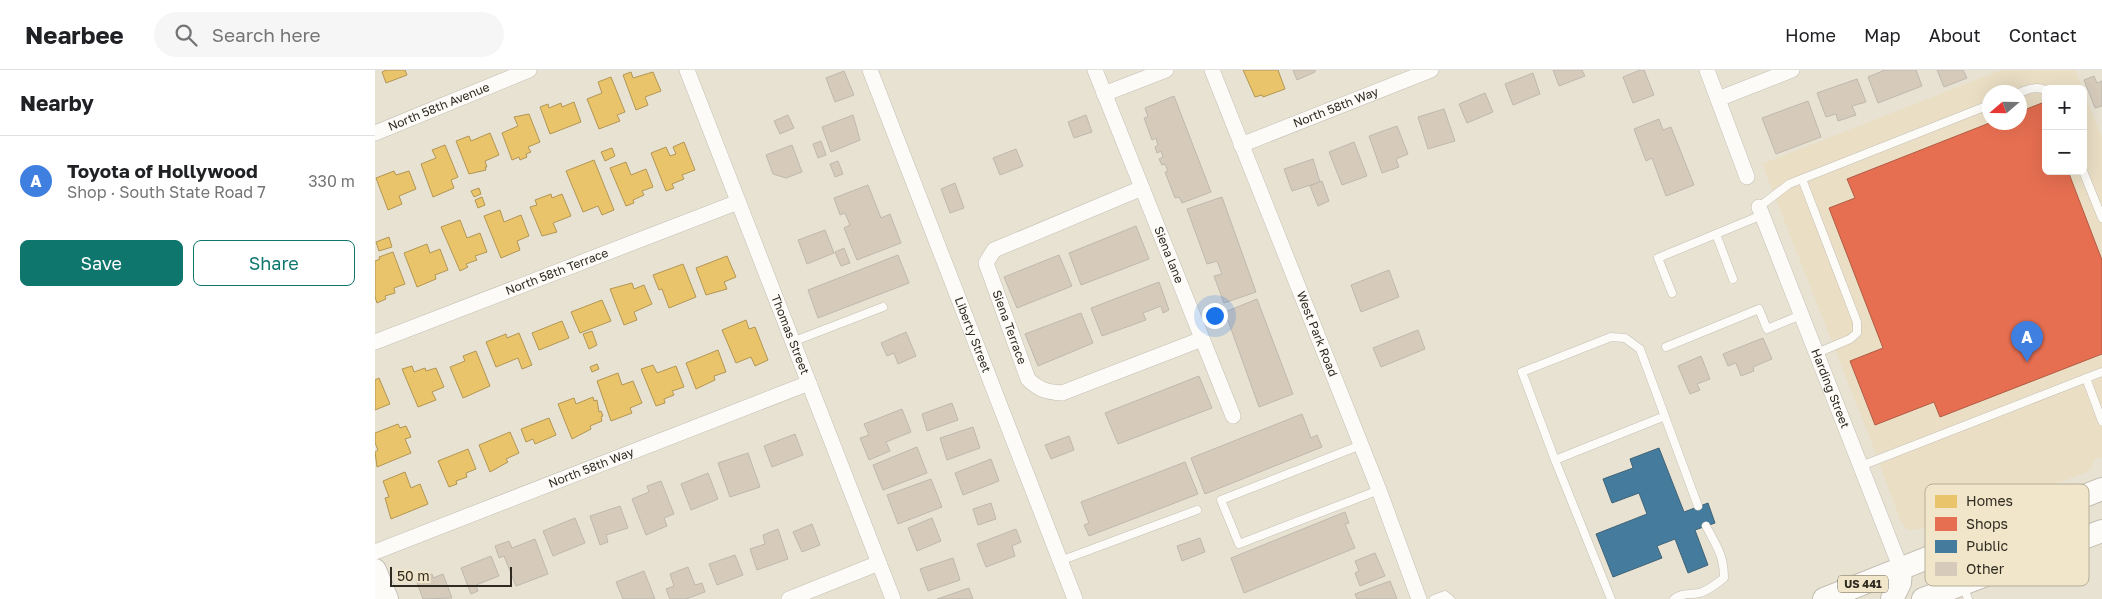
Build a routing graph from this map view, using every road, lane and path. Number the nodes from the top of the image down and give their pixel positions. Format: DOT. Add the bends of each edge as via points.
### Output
graph roads {
  1 [pos="529,70"];
  2 [pos="687,70"];
  3 [pos="870,70"];
  4 [pos="1095,70"];
  5 [pos="1166,70"];
  6 [pos="1212,70"];
  7 [pos="1431,70"];
  8 [pos="1707,70"];
  9 [pos="1792,70"];
  10 [pos="2042,89"];
  11 [pos="2027,90"];
  12 [pos="1104,94"];
  13 [pos="1718,99"];
  14 [pos="1982,108"];
  15 [pos="375,133"];
  16 [pos="1241,145"];
  17 [pos="2085,175"];
  18 [pos="1747,177"];
  19 [pos="1802,179"];
  20 [pos="1142,188"];
  21 [pos="738,202"];
  22 [pos="1760,211"];
  23 [pos="2102,218"];
  24 [pos="1715,234"];
  25 [pos="1733,279"];
  26 [pos="1672,293"];
  27 [pos="883,307"];
  28 [pos="1801,315"];
  29 [pos="1203,339"];
  30 [pos="375,342"];
  31 [pos="792,342"];
  32 [pos="1666,347"];
  33 [pos="1817,353"];
  34 [pos="2102,372"];
  35 [pos="2086,378"];
  36 [pos="809,383"];
  37 [pos="1233,416"];
  38 [pos="1665,416"];
  39 [pos="2102,421"];
  40 [pos="1361,446"];
  41 [pos="1555,460"];
  42 [pos="1861,466"];
  43 [pos="2102,488"];
  44 [pos="1379,490"];
  45 [pos="2089,493"];
  46 [pos="1698,506"];
  47 [pos="1197,510"];
  48 [pos="1706,526"];
  49 [pos="2102,531"];
  50 [pos="2089,537"];
  51 [pos="375,552"];
  52 [pos="1925,559"];
  53 [pos="1060,561"];
  54 [pos="879,563"];
  55 [pos="1901,569"];
  56 [pos="375,570"];
  57 [pos="1965,591"];
  58 [pos="1679,598"];
  59 [pos="387,599"];
  60 [pos="789,599"];
  61 [pos="893,599"];
  62 [pos="1075,599"];
  63 [pos="1419,599"];
  64 [pos="1434,599"];
  65 [pos="1450,599"];
  66 [pos="1611,599"];
  67 [pos="1824,599"];
  68 [pos="1892,599"];
  69 [pos="1923,599"];
  1 -- 15 [label="street, North 58th Avenue"];
  2 -- 21 [label="street, Thomas Street"];
  3 -- 53 [label="street, Liberty Street"];
  4 -- 12 [label="street, Siena lane"];
  5 -- 12 [label="street"];
  6 -- 16 [label="street, West Park Road"];
  7 -- 16 [label="street, North 58th Way"];
  8 -- 13 [label="street"];
  9 -- 13 [label="street"];
  10 -- 11 [label="lane"];
  12 -- 20 [label="street, Siena lane"];
  13 -- 18 [label="street"];
  14 -- 19 [label="lane"];
  16 -- 40 [label="street, West Park Road"];
  17 -- 23 [label="lane"];
  19 -- 22 [label="lane" via="1779,191"];
  19 -- 33 [label="lane" via="1857,322 1857,332 1850,340"];
  20 -- 29 [label="street, Siena lane"];
  20 -- 29 [label="street, Siena Terrace" via="994,250 986,263 1029,379 1037,388 1062,393"];
  21 -- 30 [label="street, North 58th Terrace"];
  21 -- 31 [label="street, Thomas Street"];
  22 -- 24 [label="lane"];
  22 -- 28 [label="street, Harding Street"];
  24 -- 25 [label="lane"];
  24 -- 26 [label="lane" via="1658,258"];
  27 -- 31 [label="lane"];
  28 -- 32 [label="lane" via="1767,329 1759,309"];
  28 -- 33 [label="street, Harding Street"];
  29 -- 37 [label="street, Siena lane"];
  31 -- 36 [label="street, Thomas Street"];
  33 -- 42 [label="street, Harding Street"];
  34 -- 35 [label="lane"];
  35 -- 39 [label="lane"];
  35 -- 42 [label="lane"];
  36 -- 51 [label="street, North 58th Way"];
  36 -- 54 [label="street, Thomas Street"];
  38 -- 41 [label="lane"];
  38 -- 41 [label="lane" via="1640,349 1625,338 1611,337 1522,372"];
  38 -- 46 [label="lane"];
  40 -- 44 [label="street, West Park Road"];
  40 -- 44 [label="lane" via="1221,500 1239,544"];
  41 -- 66 [label="lane"];
  42 -- 55 [label="street, Harding Street"];
  43 -- 45 [label="main road, US 441"];
  44 -- 63 [label="street, West Park Road"];
  47 -- 53 [label="lane"];
  48 -- 58 [label="lane" via="1724,563 1724,578 1700,593"];
  49 -- 50 [label="main road"];
  52 -- 55 [label="main road, US 441"];
  53 -- 62 [label="street, Liberty Street"];
  54 -- 60 [label="street"];
  54 -- 61 [label="street, Thomas Street"];
  55 -- 67 [label="main road, US 441"];
  55 -- 68 [label="main road" via="1900,582"];
  56 -- 59 [label="main road"];
  57 -- 69 [label="main road"];
  64 -- 65 [label="lane" via="1445,595"];
}
